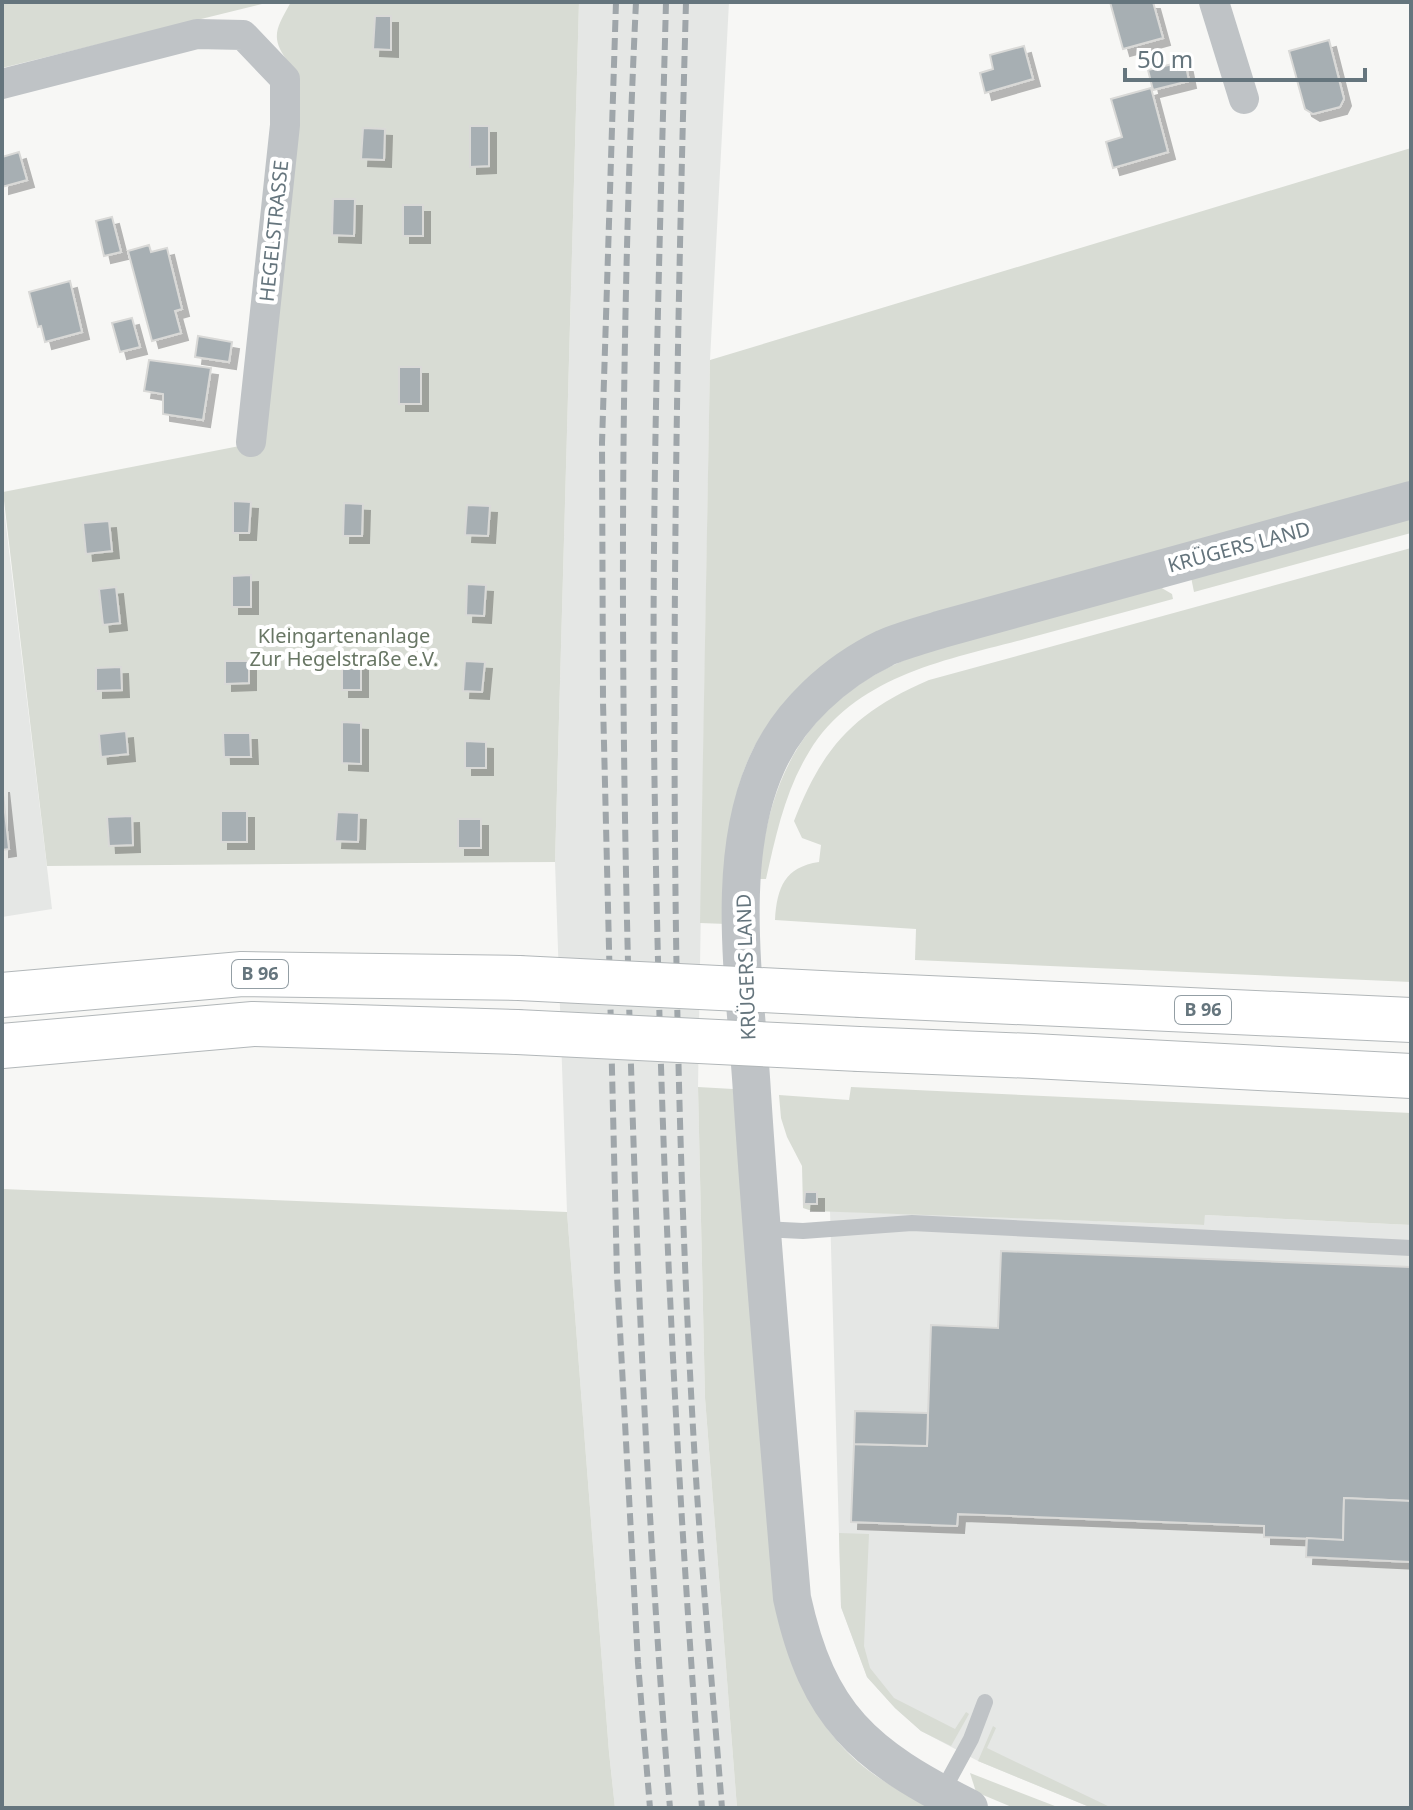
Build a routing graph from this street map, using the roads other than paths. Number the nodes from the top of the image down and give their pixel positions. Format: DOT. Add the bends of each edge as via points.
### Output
graph roads {
  1 [pos="1214,2"];
  2 [pos="2,84"];
  3 [pos="1244,99"];
  4 [pos="251,442"];
  5 [pos="1411,500"];
  6 [pos="2,995"];
  7 [pos="1411,1020"];
  8 [pos="2,1046"];
  9 [pos="1411,1076"];
  10 [pos="761,1229"];
  11 [pos="1411,1248"];
  12 [pos="985,1702"];
  13 [pos="955,1801"];
  1 -- 3 [label="street"];
  2 -- 4 [label="street, HEGELSTRASSE" via="197,34 243,35 285,79 285,125"];
  5 -- 10 [label="street, KRÜGERS LAND" via="888,647 811,700 768,761 746,825 742,923"];
  6 -- 7 [label="highway, B 96, bridge" via="242,974 519,978"];
  8 -- 9 [label="highway, bridge" via="253,1024"];
  10 -- 11 [label="lane" via="912,1223"];
  10 -- 13 [label="street, KRÜGERS LAND" via="792,1598 801,1639 816,1678 863,1742 894,1767"];
  12 -- 13 [label="lane" via="960,1759"];
}
